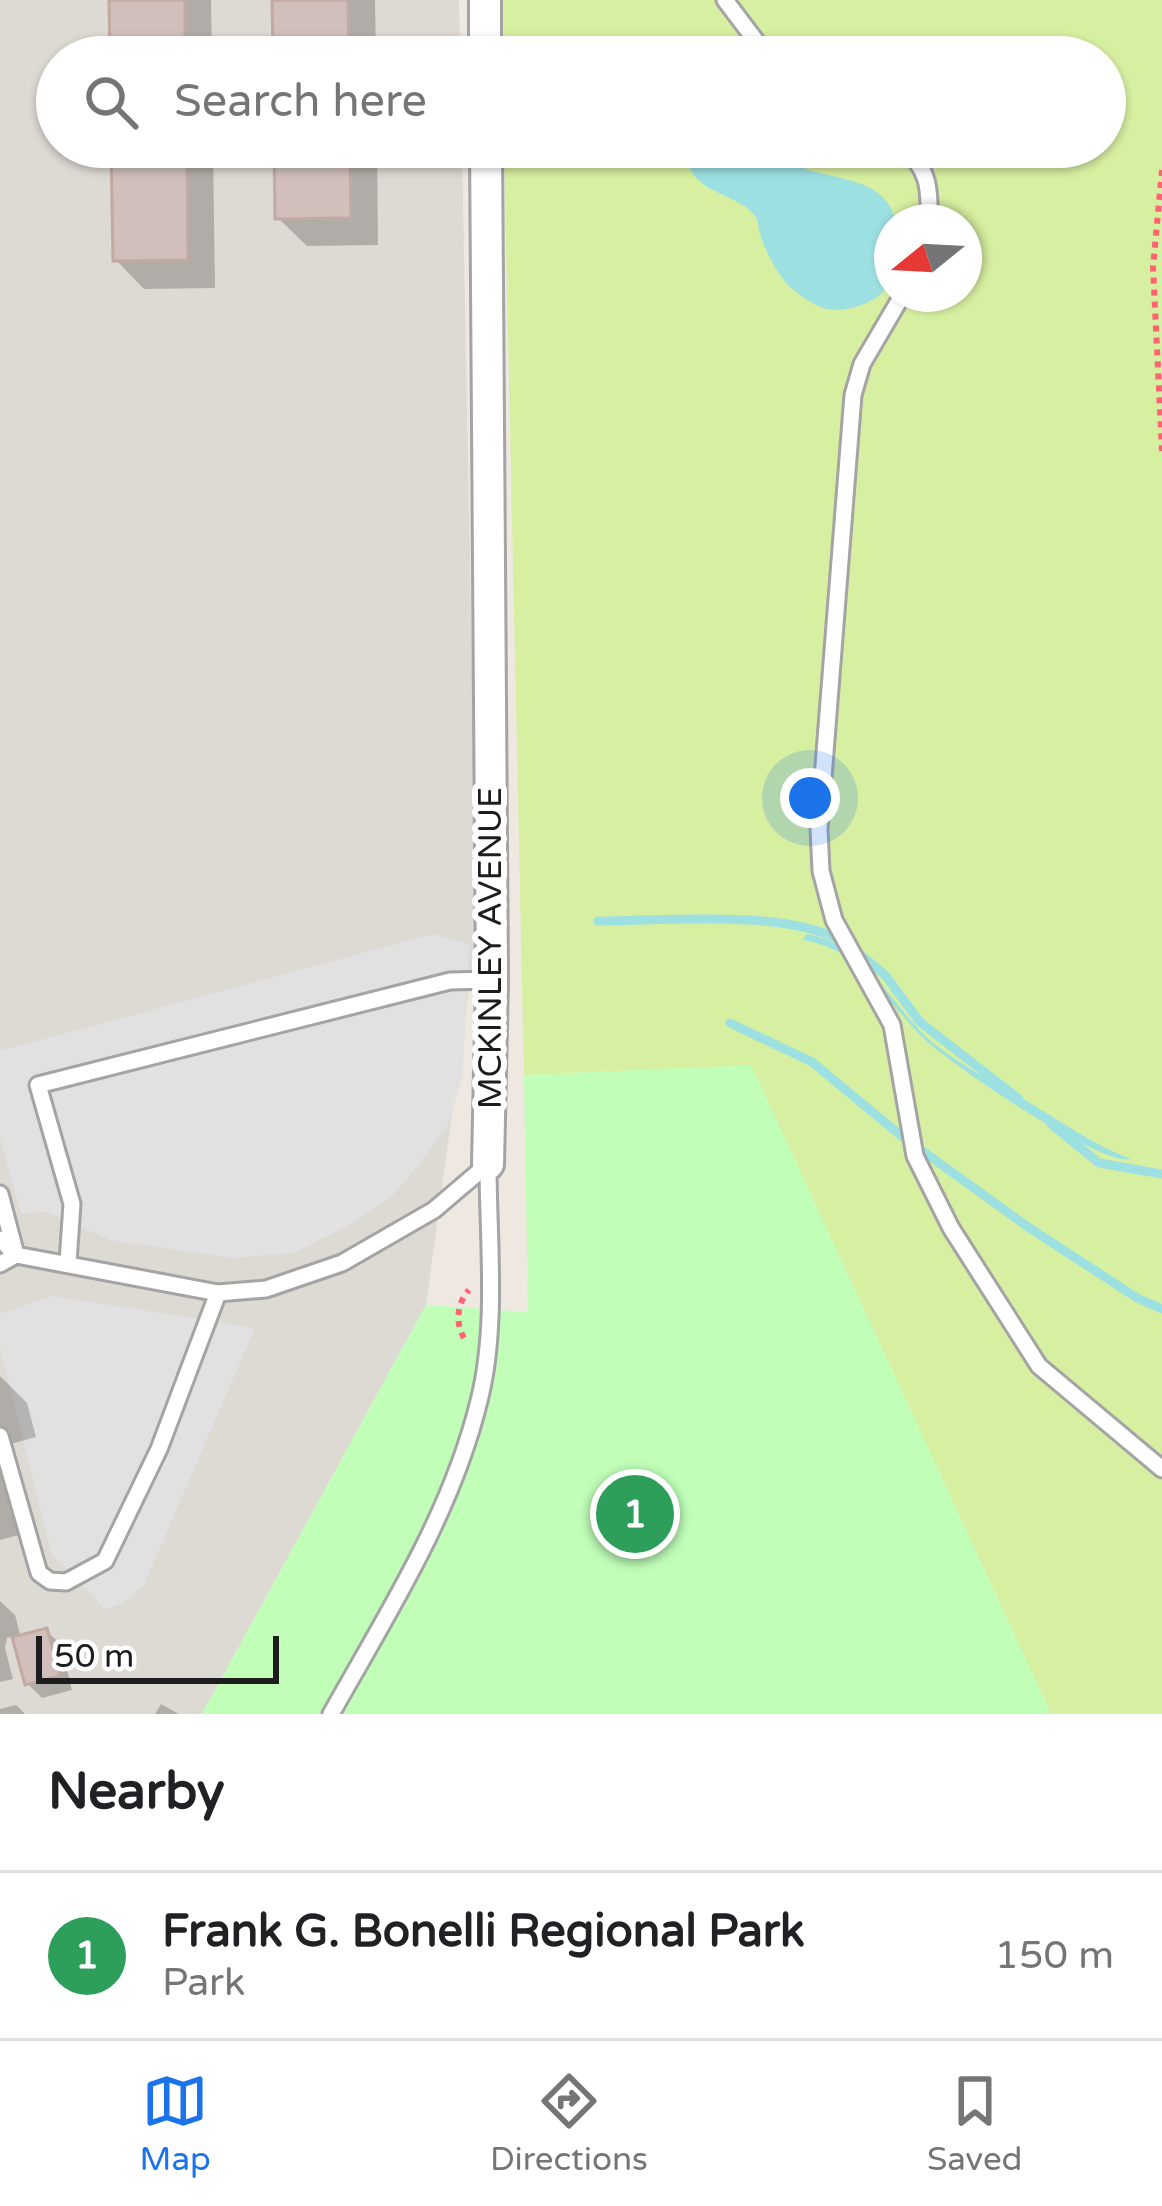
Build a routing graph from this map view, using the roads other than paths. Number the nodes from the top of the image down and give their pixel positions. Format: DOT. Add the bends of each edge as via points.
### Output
graph roads {
  1 [pos="485,0"];
  2 [pos="725,0"];
  3 [pos="485,36"];
  4 [pos="752,36"];
  5 [pos="486,168"];
  6 [pos="922,168"];
  7 [pos="928,204"];
  8 [pos="892,312"];
  9 [pos="492,980"];
  10 [pos="488,1164"];
  11 [pos="0,1194"];
  12 [pos="0,1238"];
  13 [pos="16,1255"];
  14 [pos="68,1262"];
  15 [pos="0,1264"];
  16 [pos="218,1293"];
  17 [pos="0,1436"];
  18 [pos="1162,1469"];
  19 [pos="331,1714"];
  1 -- 3 [label="street"];
  2 -- 4 [label="lane"];
  5 -- 9 [label="street, MCKINLEY AVENUE"];
  6 -- 7 [label="lane"];
  8 -- 18 [label="lane" via="853,394 821,871 834,920 892,1025 915,1156 951,1228 1039,1366"];
  9 -- 10 [label="street, MCKINLEY AVENUE"];
  9 -- 14 [label="lane" via="450,981 38,1085 72,1204"];
  10 -- 16 [label="lane" via="434,1210 342,1263 266,1289"];
  10 -- 19 [label="lane, MCKINLEY AVENUE" via="489,1316 480,1401 432,1535"];
  11 -- 13 [label="lane"];
  12 -- 13 [label="lane"];
  13 -- 14 [label="lane"];
  13 -- 15 [label="lane"];
  14 -- 16 [label="lane"];
  16 -- 17 [label="lane" via="134,1506 105,1561 78,1579 50,1581 39,1573"];
}
